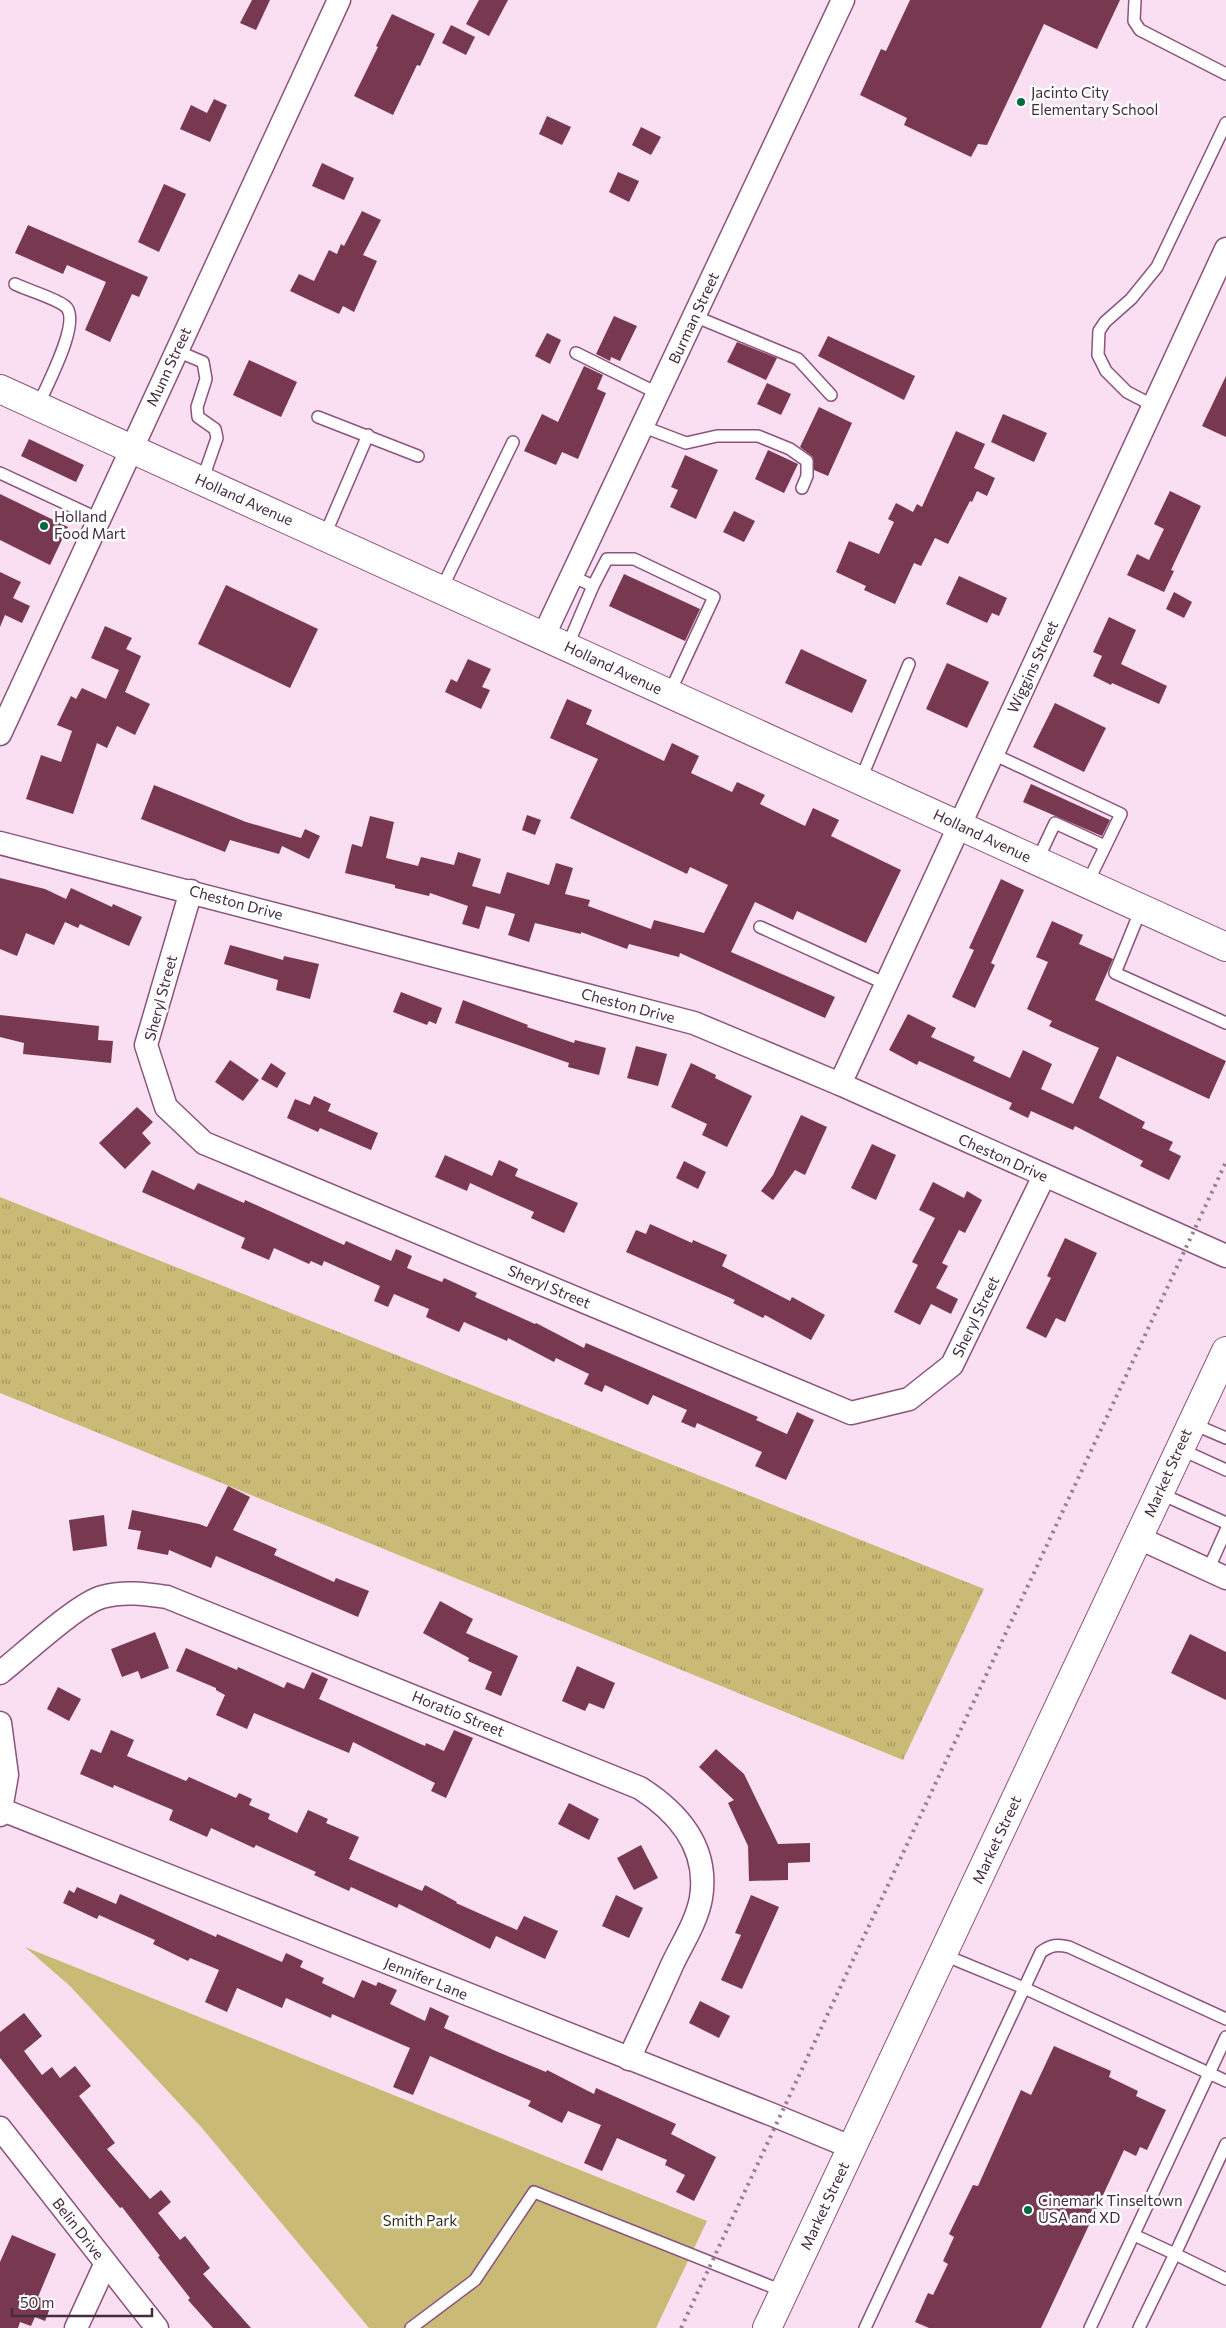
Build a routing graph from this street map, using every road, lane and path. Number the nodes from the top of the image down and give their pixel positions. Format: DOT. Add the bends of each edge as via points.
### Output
graph roads {
  1 [pos="339,0"];
  2 [pos="844,0"];
  3 [pos="1135,0"];
  4 [pos="1226,74"];
  5 [pos="1226,124"];
  6 [pos="1226,249"];
  7 [pos="15,284"];
  8 [pos="694,316"];
  9 [pos="177,350"];
  10 [pos="576,353"];
  11 [pos="0,389"];
  12 [pos="658,394"];
  13 [pos="831,396"];
  14 [pos="38,406"];
  15 [pos="1154,406"];
  16 [pos="318,417"];
  17 [pos="644,427"];
  18 [pos="368,435"];
  19 [pos="513,442"];
  20 [pos="131,449"];
  21 [pos="418,456"];
  22 [pos="0,473"];
  23 [pos="202,481"];
  24 [pos="802,488"];
  25 [pos="99,519"];
  26 [pos="324,537"];
  27 [pos="572,576"];
  28 [pos="593,586"];
  29 [pos="441,590"];
  30 [pos="555,642"];
  31 [pos="909,664"];
  32 [pos="669,694"];
  33 [pos="0,734"];
  34 [pos="993,754"];
  35 [pos="860,781"];
  36 [pos="960,826"];
  37 [pos="0,842"];
  38 [pos="1105,846"];
  39 [pos="1037,861"];
  40 [pos="1086,884"];
  41 [pos="191,891"];
  42 [pos="1141,909"];
  43 [pos="760,927"];
  44 [pos="1226,947"];
  45 [pos="886,984"];
  46 [pos="1226,1023"];
  47 [pos="840,1084"];
  48 [pos="1044,1176"];
  49 [pos="1226,1256"];
  50 [pos="1226,1351"];
  51 [pos="1191,1423"];
  52 [pos="1226,1438"];
  53 [pos="1179,1449"];
  54 [pos="1226,1470"];
  55 [pos="1159,1493"];
  56 [pos="1226,1523"];
  57 [pos="1226,1530"];
  58 [pos="1139,1538"];
  59 [pos="1217,1574"];
  60 [pos="0,1673"];
  61 [pos="0,1723"];
  62 [pos="0,1811"];
  63 [pos="944,1955"];
  64 [pos="1024,1988"];
  65 [pos="1226,2019"];
  66 [pos="1226,2037"];
  67 [pos="629,2059"];
  68 [pos="1209,2074"];
  69 [pos="1226,2081"];
  70 [pos="0,2128"];
  71 [pos="1226,2144"];
  72 [pos="853,2148"];
  73 [pos="1134,2234"];
  74 [pos="1175,2254"];
  75 [pos="105,2265"];
  76 [pos="1226,2279"];
  77 [pos="784,2292"];
  78 [pos="76,2328"];
  79 [pos="157,2328"];
  80 [pos="411,2328"];
  81 [pos="767,2328"];
  82 [pos="865,2328"];
  83 [pos="1090,2328"];
  84 [pos="1139,2328"];
  1 -- 9 [label="street, Munn Street"];
  2 -- 8 [label="street, Burman Street"];
  3 -- 4 [label="lane" via="1134,21 1140,30"];
  5 -- 15 [label="lane" via="1158,267 1131,299 1111,314 1099,331 1098,356 1106,371 1127,392"];
  6 -- 15 [label="street, Wiggins Street"];
  7 -- 14 [label="lane" via="66,306 70,315 66,341"];
  8 -- 12 [label="street, Burman Street"];
  8 -- 13 [label="lane" via="798,359"];
  9 -- 20 [label="street, Munn Street"];
  9 -- 23 [label="lane" via="203,362 206,379 197,408 198,417 215,429 217,438"];
  10 -- 12 [label="lane"];
  11 -- 14 [label="main road, Holland Avenue"];
  12 -- 17 [label="street, Burman Street"];
  14 -- 20 [label="main road, Holland Avenue"];
  15 -- 34 [label="street, Wiggins Street"];
  16 -- 18 [label="lane"];
  17 -- 24 [label="lane" via="686,443 717,436 758,436 790,449 807,461 808,476"];
  17 -- 27 [label="street, Burman Street"];
  18 -- 21 [label="lane"];
  18 -- 26 [label="lane"];
  19 -- 29 [label="lane"];
  20 -- 23 [label="main road, Holland Avenue"];
  20 -- 25 [label="street, Munn Street"];
  22 -- 25 [label="lane"];
  23 -- 26 [label="main road, Holland Avenue"];
  25 -- 33 [label="street, Munn Street"];
  26 -- 29 [label="main road, Holland Avenue"];
  27 -- 28 [label="lane"];
  27 -- 30 [label="street, Burman Street"];
  28 -- 30 [label="lane"];
  28 -- 32 [label="lane" via="607,560 634,559 714,597"];
  29 -- 30 [label="main road, Holland Avenue"];
  30 -- 32 [label="main road, Holland Avenue"];
  31 -- 35 [label="lane"];
  32 -- 35 [label="main road, Holland Avenue"];
  34 -- 36 [label="street, Wiggins Street"];
  34 -- 38 [label="lane" via="1121,814"];
  35 -- 36 [label="main road, Holland Avenue"];
  36 -- 39 [label="main road, Holland Avenue"];
  36 -- 45 [label="street, Wiggins Street"];
  37 -- 41 [label="street, Cheston Drive"];
  38 -- 39 [label="lane" via="1055,823"];
  38 -- 40 [label="lane"];
  39 -- 40 [label="main road, Holland Avenue"];
  40 -- 42 [label="main road, Holland Avenue"];
  41 -- 47 [label="street, Cheston Drive" via="694,1023"];
  41 -- 48 [label="street, Sheryl Street" via="146,1045 166,1107 204,1143 851,1413 909,1399 952,1365"];
  42 -- 44 [label="main road, Holland Avenue"];
  42 -- 46 [label="lane" via="1115,973"];
  43 -- 45 [label="lane"];
  45 -- 47 [label="street, Wiggins Street"];
  47 -- 48 [label="street, Cheston Drive"];
  48 -- 49 [label="street, Cheston Drive"];
  50 -- 51 [label="main road, Market Street"];
  51 -- 52 [label="lane"];
  51 -- 53 [label="main road, Market Street"];
  53 -- 54 [label="lane"];
  53 -- 55 [label="main road, Market Street"];
  55 -- 56 [label="lane"];
  55 -- 58 [label="main road, Market Street"];
  57 -- 59 [label="lane"];
  58 -- 59 [label="street"];
  58 -- 63 [label="main road, Market Street"];
  60 -- 67 [label="street, Horatio Street" via="70,1616 100,1597 135,1593 167,1596 640,1788 661,1801 681,1821 694,1845 701,1869 701,1898"];
  61 -- 62 [label="street" via="7,1775"];
  62 -- 67 [label="street, Jennifer Lane"];
  63 -- 64 [label="lane"];
  63 -- 72 [label="main road, Market Street"];
  64 -- 65 [label="lane" via="1040,1952 1059,1944"];
  64 -- 68 [label="lane"];
  64 -- 82 [label="lane"];
  66 -- 68 [label="lane"];
  67 -- 72 [label="street, Jennifer Lane"];
  68 -- 69 [label="lane"];
  68 -- 73 [label="lane"];
  70 -- 75 [label="street, Belin Drive"];
  71 -- 74 [label="lane"];
  72 -- 77 [label="main road, Market Street"];
  73 -- 74 [label="lane"];
  73 -- 83 [label="lane"];
  74 -- 76 [label="lane"];
  74 -- 84 [label="lane"];
  75 -- 78 [label="street"];
  75 -- 79 [label="street, Belin Drive"];
  77 -- 80 [label="lane" via="534,2192 475,2280"];
  77 -- 81 [label="main road, Market Street"];
}
